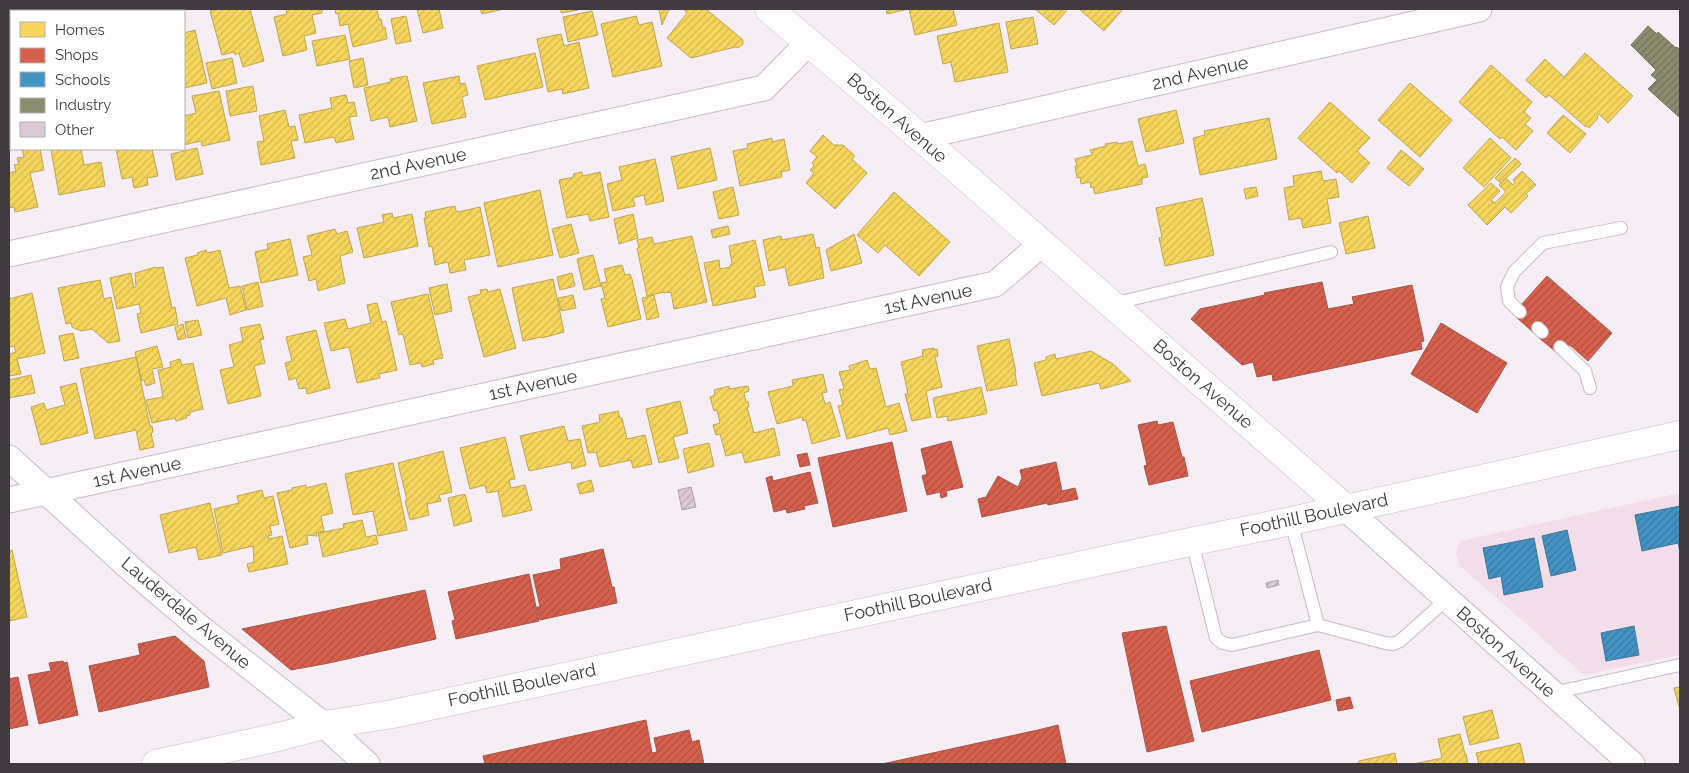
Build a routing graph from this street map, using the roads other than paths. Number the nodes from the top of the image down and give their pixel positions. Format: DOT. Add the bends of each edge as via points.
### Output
graph roads {
  1 [pos="14,9"];
  2 [pos="768,9"];
  3 [pos="1479,9"];
  4 [pos="9,10"];
  5 [pos="809,42"];
  6 [pos="920,137"];
  7 [pos="1621,228"];
  8 [pos="1043,244"];
  9 [pos="1331,252"];
  10 [pos="9,254"];
  11 [pos="1112,304"];
  12 [pos="1520,312"];
  13 [pos="1560,347"];
  14 [pos="1590,388"];
  15 [pos="1680,435"];
  16 [pos="9,458"];
  17 [pos="46,492"];
  18 [pos="9,500"];
  19 [pos="1345,508"];
  20 [pos="1291,521"];
  21 [pos="1192,541"];
  22 [pos="1447,599"];
  23 [pos="1318,625"];
  24 [pos="1680,665"];
  25 [pos="1553,693"];
  26 [pos="324,725"];
  27 [pos="156,764"];
  28 [pos="367,764"];
  29 [pos="1632,764"];
  1 -- 4 [label="street"];
  2 -- 5 [label="main road, Boston Avenue"];
  3 -- 6 [label="street, 2nd Avenue"];
  5 -- 6 [label="main road, Boston Avenue"];
  5 -- 10 [label="street, 2nd Avenue" via="764,88"];
  6 -- 8 [label="main road, Boston Avenue"];
  7 -- 12 [label="lane" via="1543,243 1514,272 1507,287 1509,301"];
  8 -- 11 [label="main road, Boston Avenue"];
  8 -- 17 [label="street, 1st Avenue" via="995,284"];
  9 -- 11 [label="lane"];
  11 -- 19 [label="main road, Boston Avenue"];
  13 -- 14 [label="lane" via="1585,371"];
  15 -- 19 [label="main road, Foothill Boulevard"];
  16 -- 17 [label="street, Lauderdale Avenue"];
  17 -- 18 [label="street, 1st Avenue"];
  17 -- 26 [label="street, Lauderdale Avenue" via="198,626"];
  19 -- 20 [label="main road, Foothill Boulevard"];
  19 -- 22 [label="street, Boston Avenue"];
  20 -- 21 [label="main road, Foothill Boulevard"];
  20 -- 23 [label="lane"];
  21 -- 23 [label="lane" via="1216,638 1223,643 1232,645"];
  21 -- 26 [label="main road, Foothill Boulevard" via="392,714"];
  22 -- 23 [label="lane" via="1393,644"];
  22 -- 25 [label="street, Boston Avenue"];
  24 -- 25 [label="lane"];
  25 -- 29 [label="street, Boston Avenue"];
  26 -- 27 [label="main road, Foothill Boulevard"];
  26 -- 28 [label="street, Lauderdale Avenue"];
}
